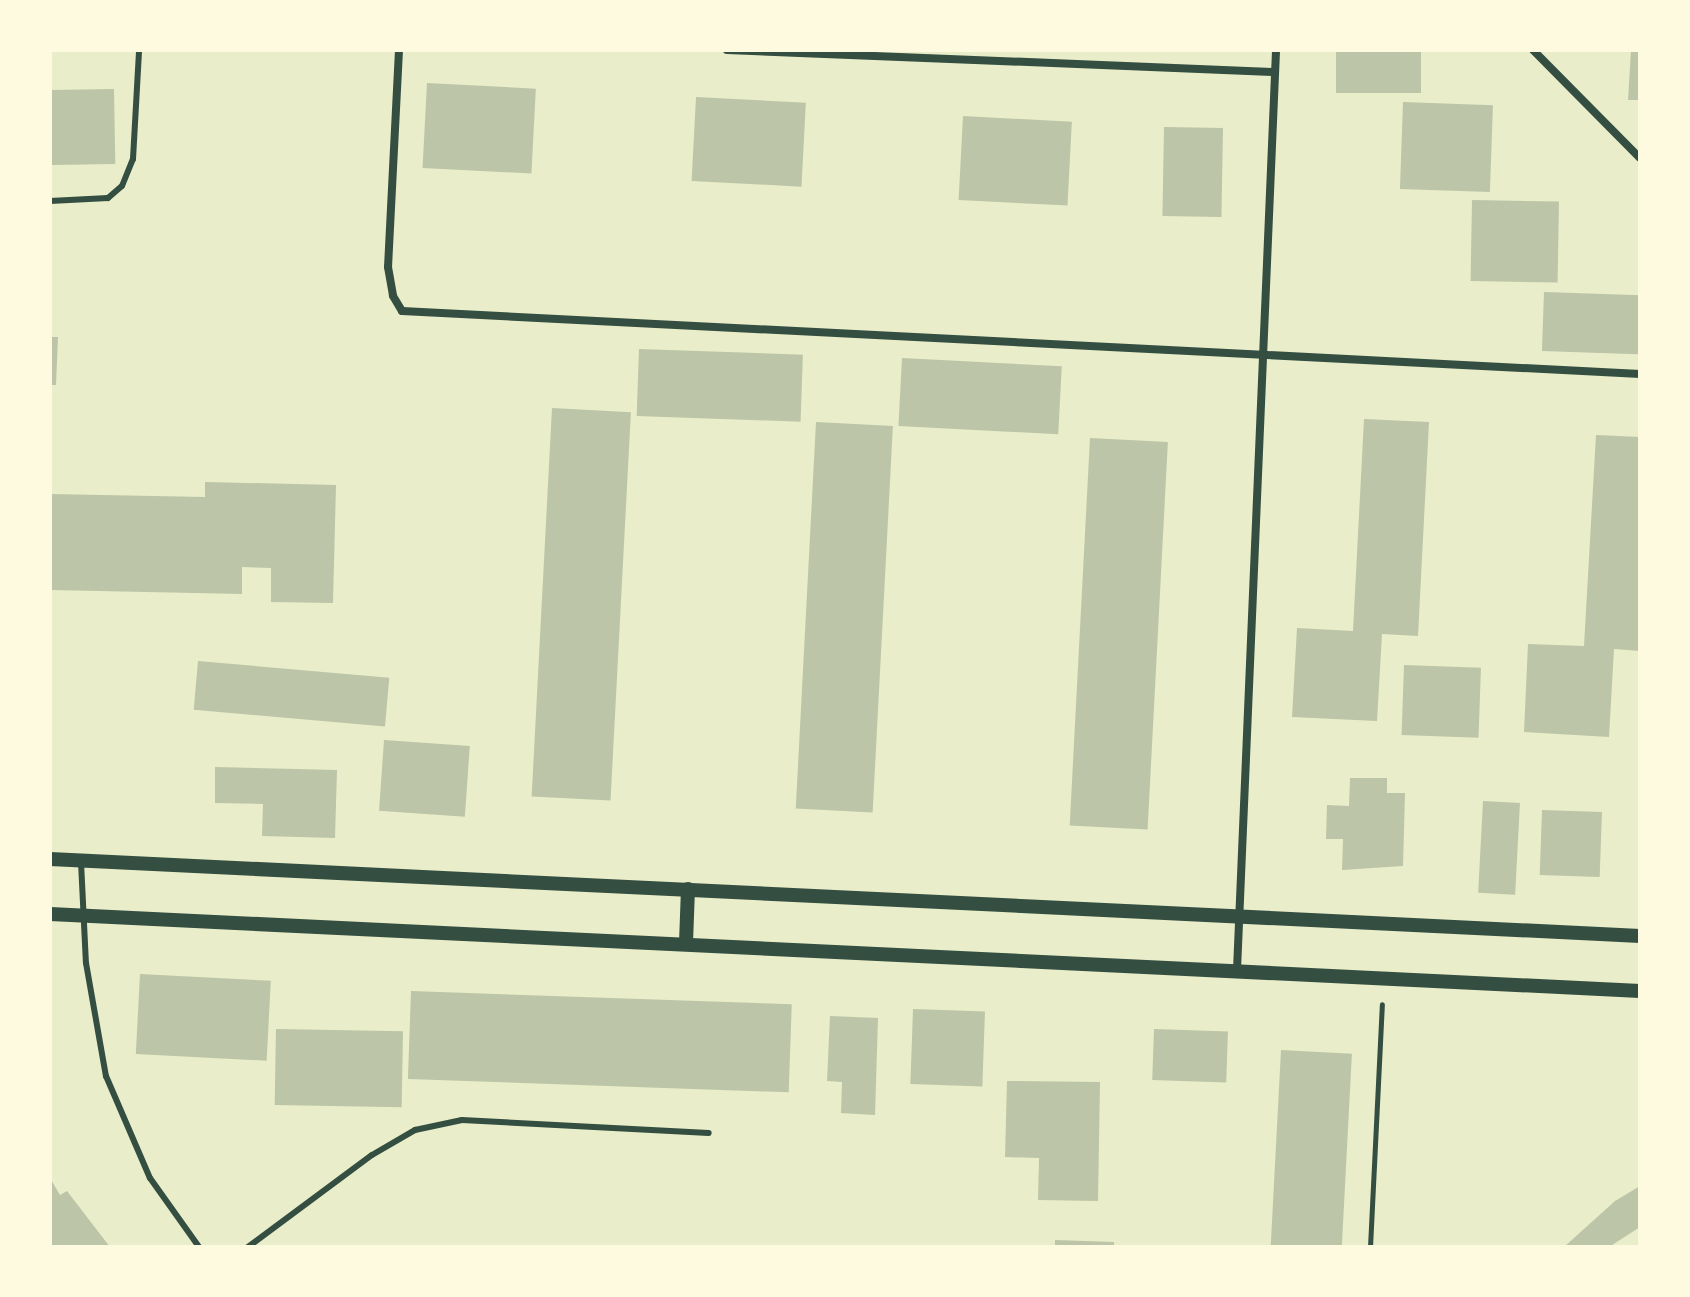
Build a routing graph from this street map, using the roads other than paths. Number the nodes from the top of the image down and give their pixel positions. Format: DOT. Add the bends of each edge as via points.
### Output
graph roads {
  1 [pos="139,50"];
  2 [pos="399,50"];
  3 [pos="727,50"];
  4 [pos="1276,50"];
  5 [pos="1533,50"];
  6 [pos="1275,72"];
  7 [pos="1640,158"];
  8 [pos="50,201"];
  9 [pos="1266,352"];
  10 [pos="1640,374"];
  11 [pos="50,859"];
  12 [pos="81,861"];
  13 [pos="688,889"];
  14 [pos="50,914"];
  15 [pos="80,915"];
  16 [pos="1240,916"];
  17 [pos="1640,936"];
  18 [pos="686,943"];
  19 [pos="1237,970"];
  20 [pos="1640,991"];
  21 [pos="709,1133"];
  22 [pos="199,1247"];
  23 [pos="248,1247"];
  1 -- 8 [label="lane" via="133,159 122,186 108,198"];
  2 -- 9 [label="street" via="388,267 393,296 402,311"];
  3 -- 6 [label="street"];
  4 -- 6 [label="street"];
  5 -- 7 [label="street"];
  6 -- 9 [label="street"];
  9 -- 10 [label="street"];
  9 -- 16 [label="street"];
  11 -- 12 [label="street"];
  12 -- 13 [label="street"];
  12 -- 15 [label="lane"];
  13 -- 16 [label="street"];
  13 -- 18 [label="street"];
  14 -- 15 [label="street"];
  15 -- 18 [label="street"];
  15 -- 22 [label="lane" via="94,1023 122,1122 150,1178"];
  16 -- 17 [label="street"];
  16 -- 19 [label="street"];
  18 -- 19 [label="street"];
  19 -- 20 [label="street"];
  21 -- 23 [label="lane" via="462,1120 415,1130 372,1155"];
}
